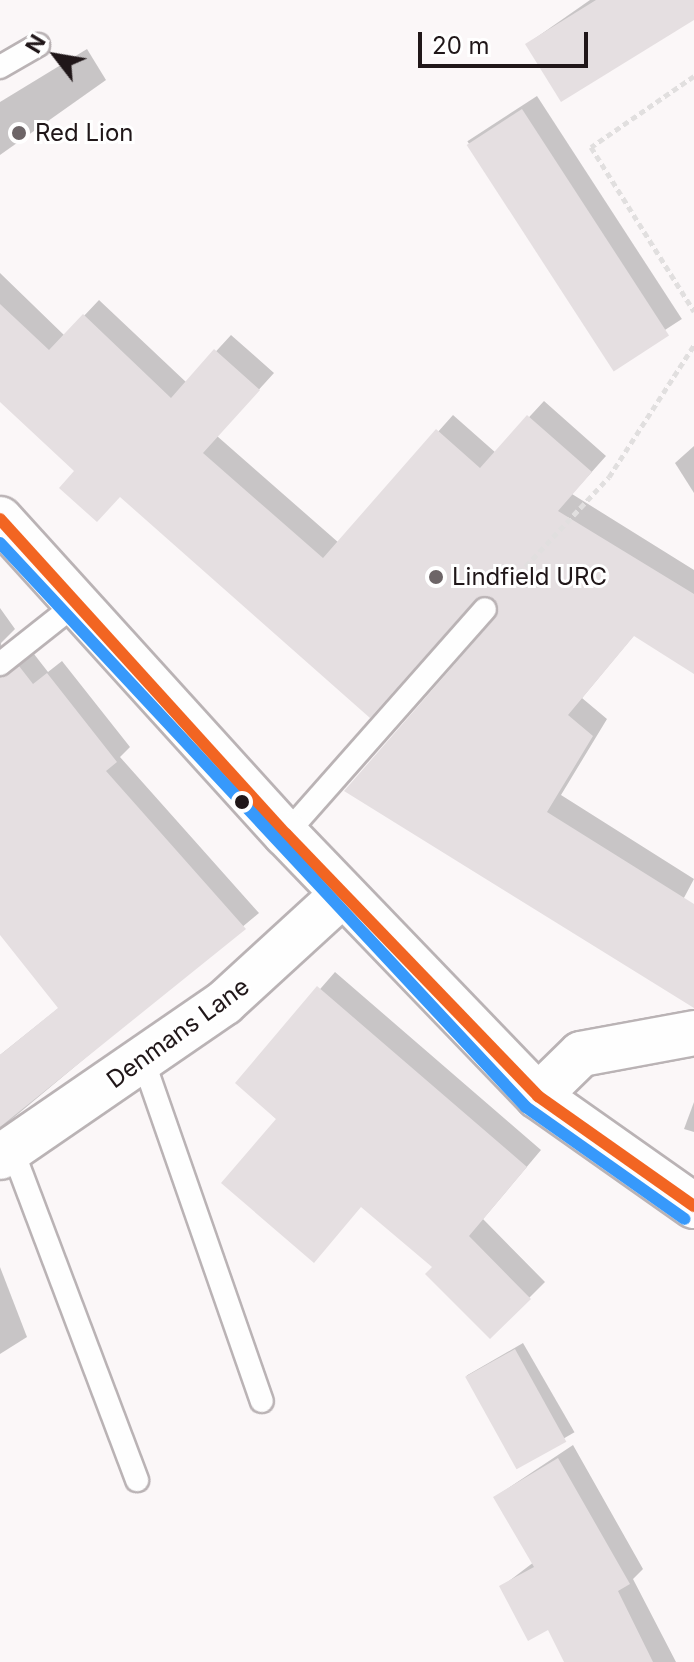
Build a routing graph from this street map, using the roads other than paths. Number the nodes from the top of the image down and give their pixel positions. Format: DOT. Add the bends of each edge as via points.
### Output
graph roads {
  1 [pos="38,45"];
  2 [pos="0,67"];
  3 [pos="0,519"];
  4 [pos="77,603"];
  5 [pos="485,609"];
  6 [pos="0,664"];
  7 [pos="286,834"];
  8 [pos="343,894"];
  9 [pos="694,1033"];
  10 [pos="143,1060"];
  11 [pos="538,1096"];
  12 [pos="6,1153"];
  13 [pos="694,1206"];
  14 [pos="262,1401"];
  15 [pos="137,1480"];
  1 -- 2 [label="lane"];
  3 -- 4 [label="main road"];
  4 -- 6 [label="lane"];
  4 -- 7 [label="main road"];
  5 -- 7 [label="lane"];
  7 -- 8 [label="main road"];
  8 -- 10 [label="main road, Denmans Lane" via="224,1003"];
  8 -- 11 [label="main road"];
  9 -- 11 [label="main road" via="581,1054"];
  10 -- 12 [label="main road, Denmans Lane"];
  10 -- 14 [label="lane"];
  11 -- 13 [label="main road"];
  12 -- 15 [label="lane"];
}
